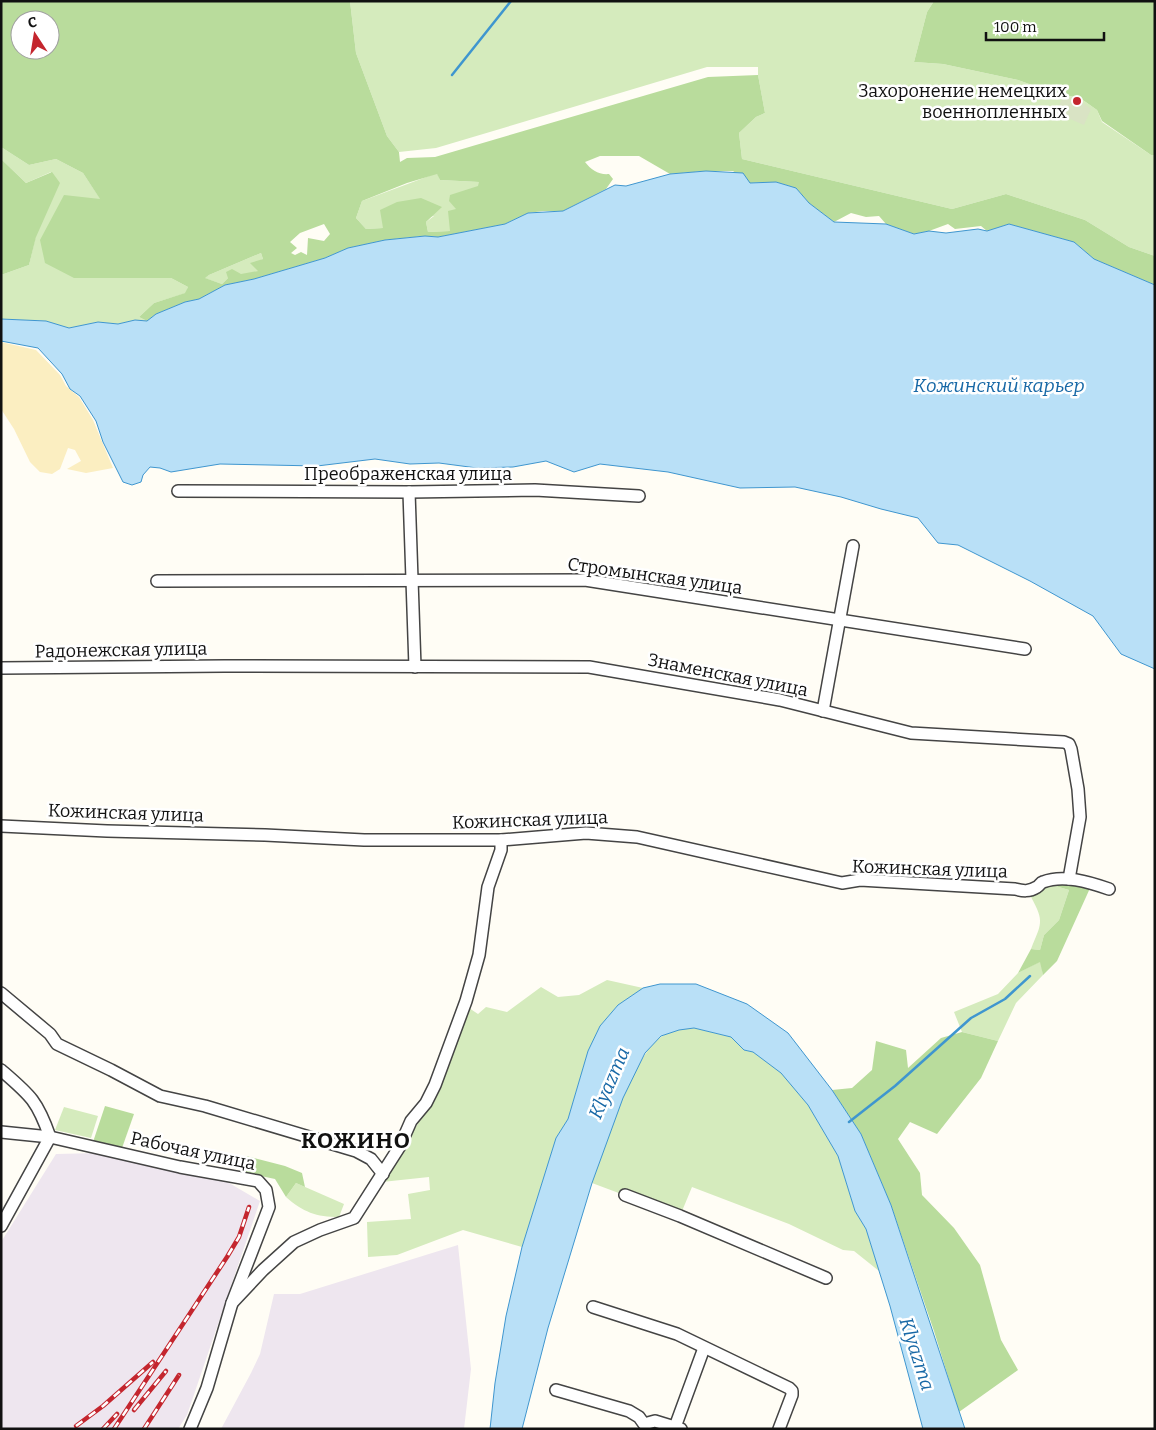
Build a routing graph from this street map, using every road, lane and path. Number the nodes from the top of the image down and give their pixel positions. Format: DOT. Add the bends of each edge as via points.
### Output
graph roads {
  1 [pos="178,491"];
  2 [pos="409,492"];
  3 [pos="639,496"];
  4 [pos="853,546"];
  5 [pos="157,581"];
  6 [pos="413,581"];
  7 [pos="841,620"];
  8 [pos="1025,649"];
  9 [pos="242,666"];
  10 [pos="415,667"];
  11 [pos="1,668"];
  12 [pos="823,711"];
  13 [pos="1,826"];
  14 [pos="500,840"];
  15 [pos="1069,879"];
  16 [pos="1108,888"];
  17 [pos="1,993"];
  18 [pos="1,1070"];
  19 [pos="1,1132"];
  20 [pos="50,1137"];
  21 [pos="383,1174"];
  22 [pos="625,1195"];
  23 [pos="1,1226"];
  24 [pos="826,1278"];
  25 [pos="232,1303"];
  26 [pos="593,1307"];
  27 [pos="704,1348"];
  28 [pos="556,1390"];
  29 [pos="643,1427"];
  30 [pos="678,1428"];
  31 [pos="190,1429"];
  32 [pos="779,1429"];
  1 -- 2 [label="street, Преображенская улица"];
  2 -- 3 [label="street, Преображенская улица" via="535,490"];
  2 -- 6 [label="street"];
  4 -- 7 [label="street"];
  5 -- 6 [label="street, Стромынская улица"];
  6 -- 7 [label="street, Стромынская улица" via="585,580"];
  6 -- 10 [label="street"];
  7 -- 8 [label="street, Стромынская улица"];
  7 -- 12 [label="street"];
  9 -- 10 [label="street, Знаменская улица"];
  9 -- 11 [label="street, Радонежская улица"];
  10 -- 12 [label="street, Знаменская улица" via="589,667 780,700"];
  12 -- 15 [label="street, Знаменская улица" via="911,733 1069,744 1080,817"];
  13 -- 14 [label="street, Кожинская улица" via="364,840"];
  14 -- 15 [label="street, Кожинская улица" via="586,833 638,837 842,883 860,880 1027,892 1042,882"];
  14 -- 21 [label="street" via="501,850 488,887 479,956 466,1001 435,1085 411,1121"];
  15 -- 16 [label="street, Кожинская улица"];
  17 -- 21 [label="street" via="57,1044 160,1096 205,1106 356,1151 371,1159"];
  18 -- 20 [label="street" via="30,1094"];
  19 -- 20 [label="street, Рабочая улица"];
  20 -- 23 [label="street"];
  20 -- 25 [label="street, Рабочая улица" via="258,1181 266,1190 268,1207"];
  21 -- 25 [label="street" via="354,1218 294,1242"];
  22 -- 24 [label="street"];
  25 -- 31 [label="street, Рабочая улица" via="208,1388"];
  26 -- 27 [label="street" via="677,1334"];
  27 -- 30 [label="street"];
  27 -- 32 [label="street" via="792,1391"];
  28 -- 29 [label="street" via="629,1411 640,1417"];
  29 -- 30 [label="street" via="655,1422"];
}
